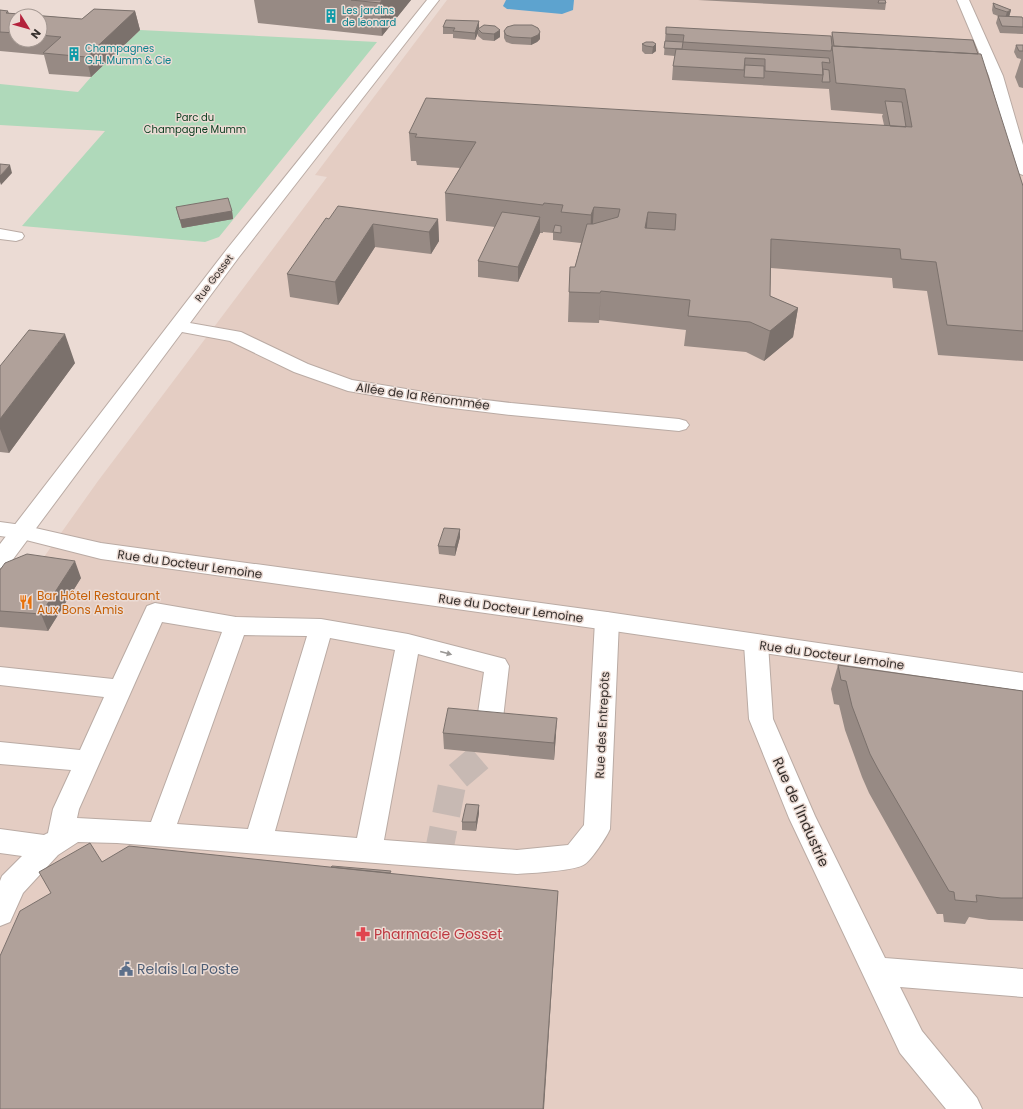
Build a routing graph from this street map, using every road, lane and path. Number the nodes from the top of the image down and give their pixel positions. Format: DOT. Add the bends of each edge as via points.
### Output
graph roads {
  1 [pos="429,0"];
  2 [pos="433,0"];
  3 [pos="963,0"];
  4 [pos="1023,170"];
  5 [pos="179,326"];
  6 [pos="679,425"];
  7 [pos="11,530"];
  8 [pos="0,560"];
  9 [pos="607,621"];
  10 [pos="236,626"];
  11 [pos="321,628"];
  12 [pos="408,643"];
  13 [pos="756,644"];
  14 [pos="0,676"];
  15 [pos="1023,682"];
  16 [pos="120,689"];
  17 [pos="490,728"];
  18 [pos="0,753"];
  19 [pos="88,761"];
  20 [pos="160,834"];
  21 [pos="0,841"];
  22 [pos="54,842"];
  23 [pos="258,842"];
  24 [pos="368,850"];
  25 [pos="0,913"];
  26 [pos="876,971"];
  27 [pos="1023,983"];
  28 [pos="966,1109"];
  1 -- 2 [label="street, Rue Gosset"];
  2 -- 5 [label="street, Rue Gosset" via="233,253"];
  3 -- 4 [label="street" via="996,76"];
  5 -- 6 [label="street, Allée de la Rénommée" via="235,336 301,368 348,385 436,400"];
  5 -- 7 [label="street, Rue Gosset" via="71,465"];
  7 -- 8 [label="street, Rue Gosset"];
  7 -- 9 [label="street, Rue du Docteur Lemoine" via="101,551"];
  9 -- 13 [label="street, Rue du Docteur Lemoine"];
  9 -- 24 [label="street, Rue des Entrepôts" via="596,829 575,856 517,862"];
  10 -- 11 [label="street"];
  10 -- 16 [label="street" via="155,612"];
  10 -- 20 [label="street"];
  11 -- 12 [label="street"];
  11 -- 23 [label="street"];
  12 -- 17 [label="street, one-way" via="497,666"];
  12 -- 24 [label="street"];
  13 -- 15 [label="street, Rue du Docteur Lemoine"];
  13 -- 26 [label="street, Rue de l'Industrie" via="761,719 802,818"];
  14 -- 16 [label="street"];
  16 -- 19 [label="street"];
  18 -- 19 [label="street"];
  19 -- 22 [label="street"];
  20 -- 22 [label="street" via="74,830"];
  20 -- 23 [label="street"];
  21 -- 22 [label="street"];
  22 -- 25 [label="street" via="12,885"];
  23 -- 24 [label="street"];
  26 -- 27 [label="street"];
  26 -- 28 [label="street, Rue de l'Industrie" via="911,1042"];
}
